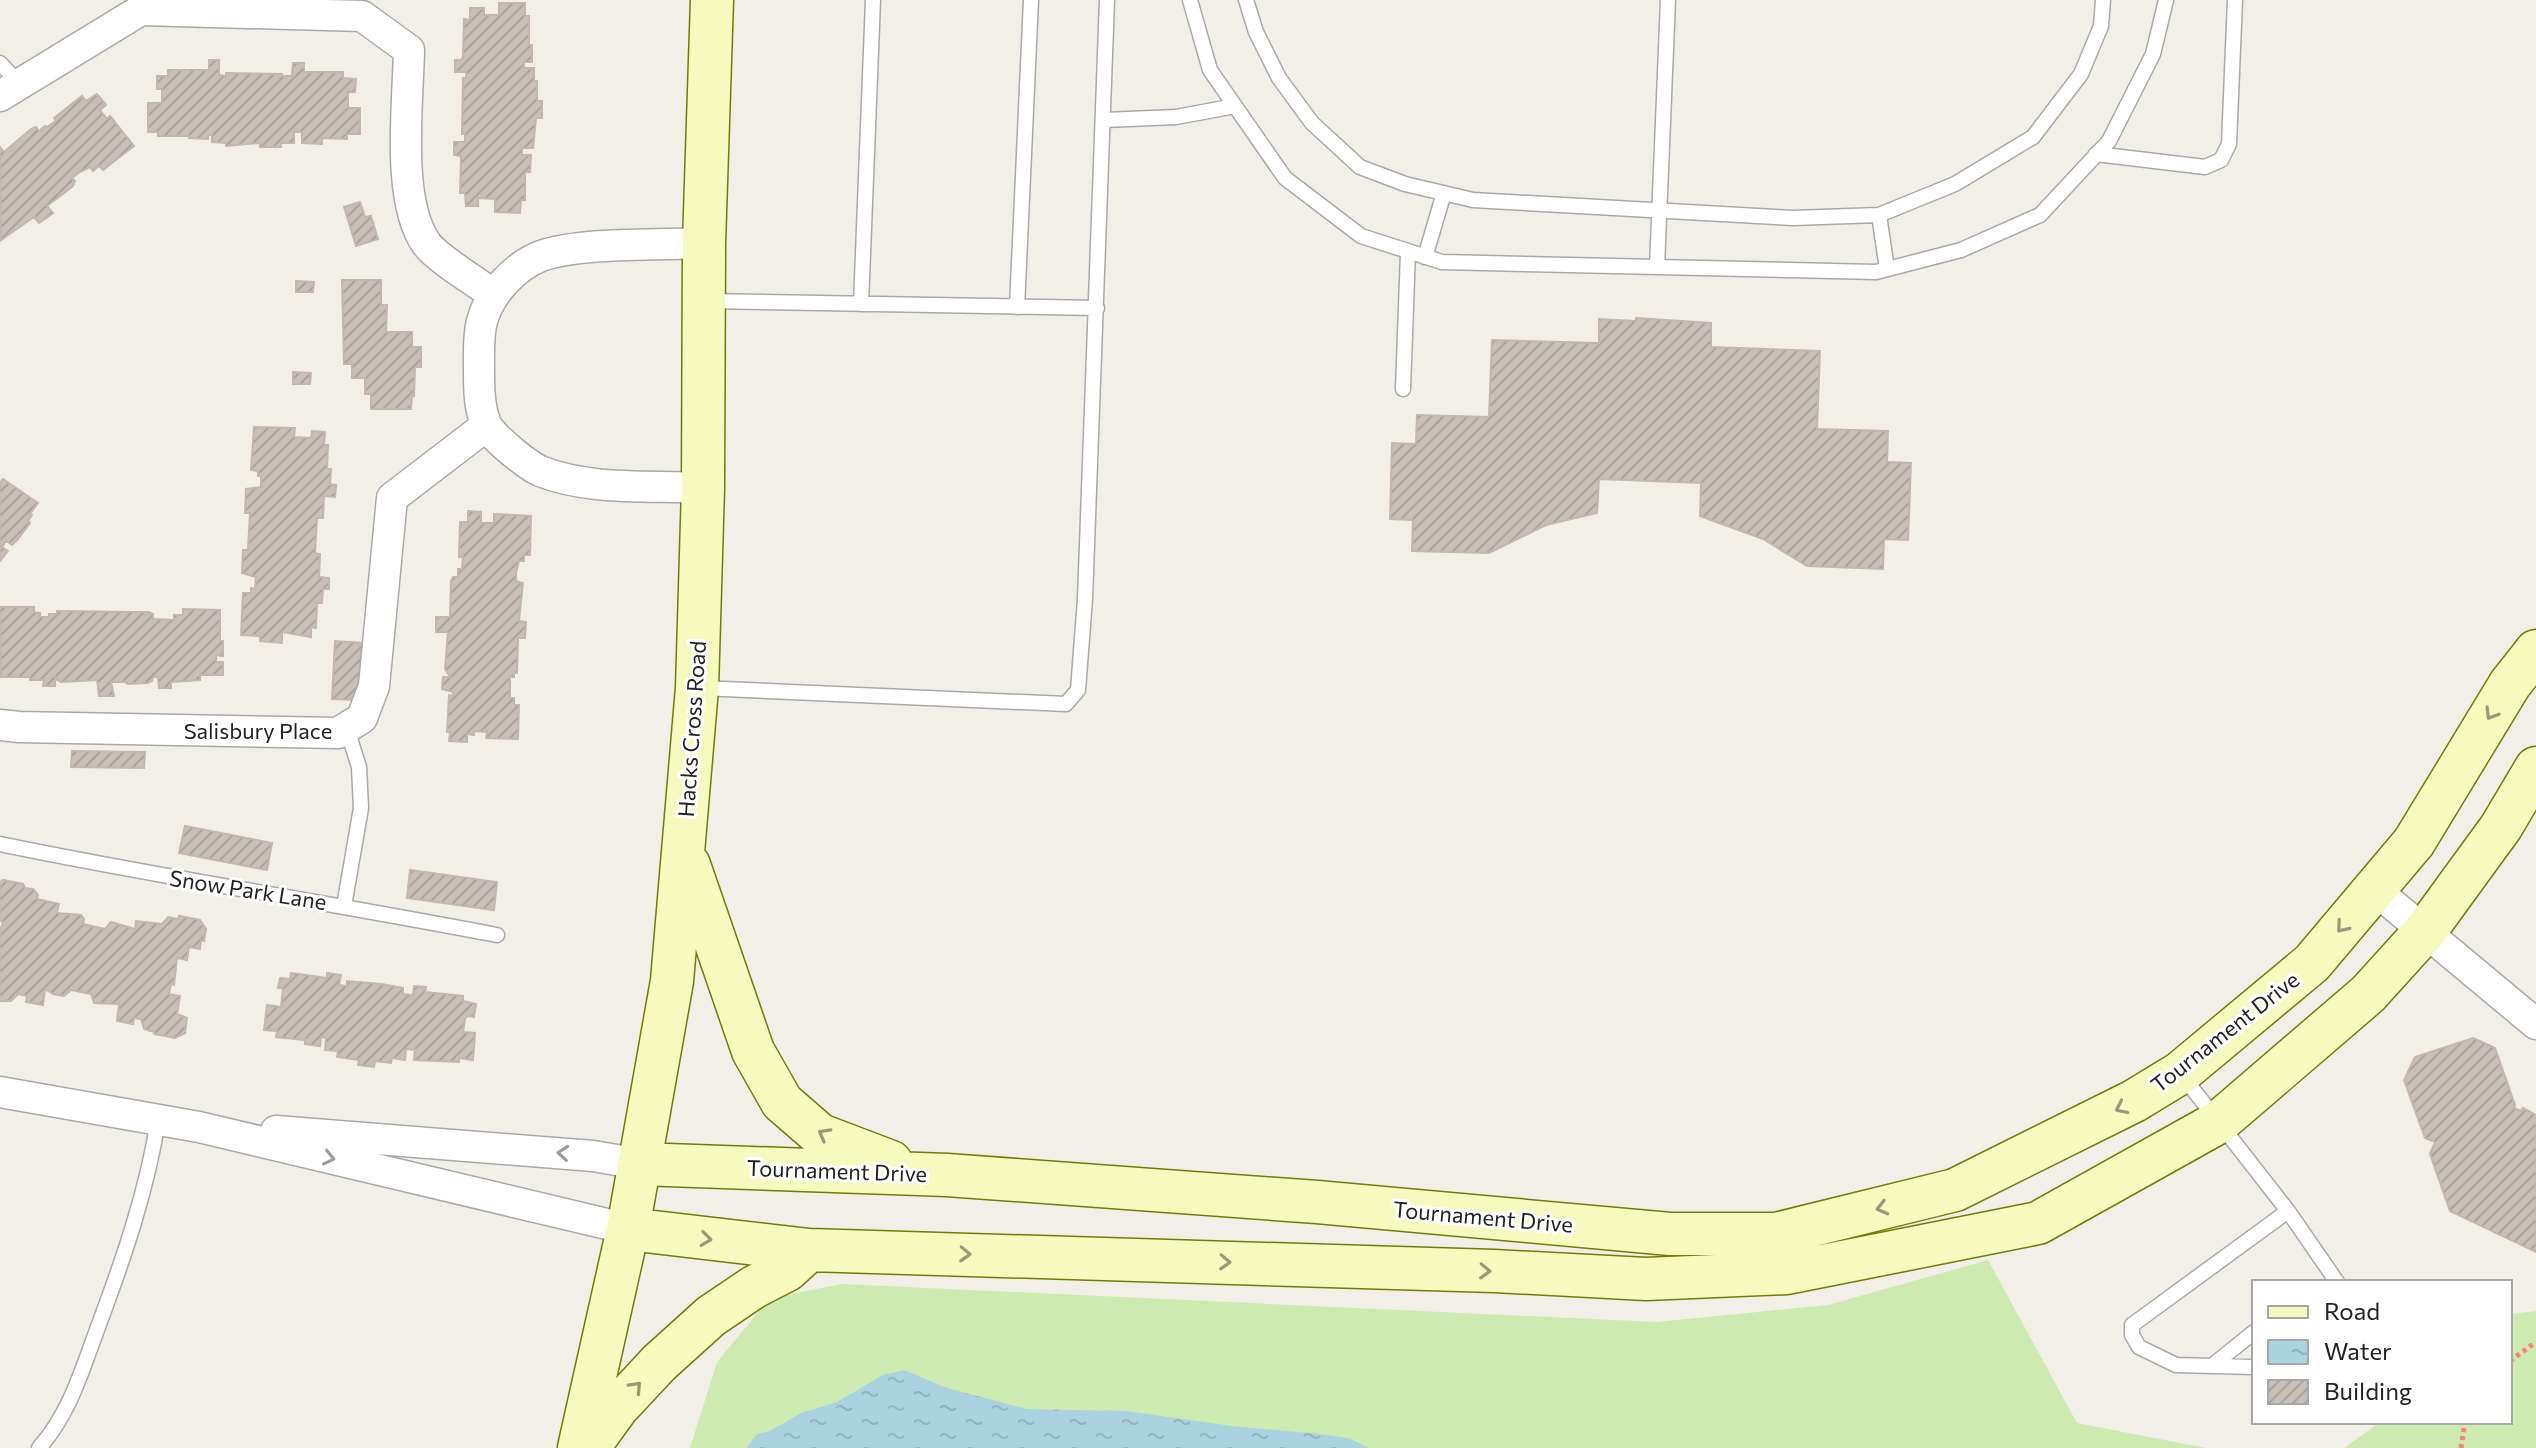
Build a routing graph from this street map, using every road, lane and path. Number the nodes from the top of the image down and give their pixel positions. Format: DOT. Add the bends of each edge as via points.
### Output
graph roads {
  1 [pos="712,0"];
  2 [pos="873,0"];
  3 [pos="1031,0"];
  4 [pos="1107,0"];
  5 [pos="1190,0"];
  6 [pos="1246,0"];
  7 [pos="1668,0"];
  8 [pos="2103,0"];
  9 [pos="2166,0"];
  10 [pos="2235,0"];
  11 [pos="7,81"];
  12 [pos="1235,106"];
  13 [pos="1104,120"];
  14 [pos="2096,154"];
  15 [pos="1444,193"];
  16 [pos="1659,211"];
  17 [pos="1879,215"];
  18 [pos="704,243"];
  19 [pos="1408,252"];
  20 [pos="1425,257"];
  21 [pos="1657,267"];
  22 [pos="1887,269"];
  23 [pos="494,295"];
  24 [pos="704,301"];
  25 [pos="861,304"];
  26 [pos="1017,307"];
  27 [pos="1097,308"];
  28 [pos="1403,389"];
  29 [pos="486,426"];
  30 [pos="703,488"];
  31 [pos="2536,651"];
  32 [pos="697,688"];
  33 [pos="0,725"];
  34 [pos="347,729"];
  35 [pos="2536,768"];
  36 [pos="0,844"];
  37 [pos="683,850"];
  38 [pos="2374,889"];
  39 [pos="344,906"];
  40 [pos="2426,930"];
  41 [pos="497,935"];
  42 [pos="2536,1024"];
  43 [pos="2180,1073"];
  44 [pos="0,1092"];
  45 [pos="158,1120"];
  46 [pos="2219,1122"];
  47 [pos="199,1127"];
  48 [pos="640,1164"];
  49 [pos="923,1174"];
  50 [pos="2288,1211"];
  51 [pos="628,1229"];
  52 [pos="809,1250"];
  53 [pos="2333,1277"];
  54 [pos="2252,1334"];
  55 [pos="2536,1342"];
  56 [pos="2512,1360"];
  57 [pos="2213,1365"];
  58 [pos="2252,1367"];
  59 [pos="2465,1424"];
  60 [pos="39,1448"];
  61 [pos="579,1448"];
  62 [pos="588,1448"];
  63 [pos="2461,1448"];
  1 -- 18 [label="street, Hacks Cross Road"];
  2 -- 25 [label="lane"];
  3 -- 26 [label="lane"];
  4 -- 13 [label="lane"];
  5 -- 12 [label="lane" via="1210,70"];
  6 -- 15 [label="lane" via="1279,78 1312,123 1360,167"];
  7 -- 16 [label="lane"];
  8 -- 17 [label="lane" via="2101,26 2081,74 2033,137 1955,184"];
  9 -- 14 [label="lane" via="2153,54 2109,141"];
  10 -- 14 [label="lane" via="2229,144 2221,160 2205,167"];
  11 -- 23 [label="street" via="141,10 362,16 409,50 407,168 412,216 427,246"];
  12 -- 13 [label="lane" via="1176,117"];
  12 -- 19 [label="lane" via="1285,178 1361,236"];
  13 -- 27 [label="lane"];
  14 -- 22 [label="lane" via="2040,215 1961,250"];
  15 -- 16 [label="lane" via="1473,200"];
  15 -- 20 [label="lane"];
  16 -- 17 [label="lane" via="1793,218"];
  16 -- 21 [label="lane"];
  17 -- 22 [label="lane"];
  18 -- 23 [label="street" via="544,255 521,265"];
  18 -- 24 [label="street, Hacks Cross Road"];
  19 -- 20 [label="lane"];
  19 -- 28 [label="lane"];
  20 -- 21 [label="lane" via="1442,262"];
  21 -- 22 [label="lane"];
  23 -- 29 [label="street" via="481,322 479,397"];
  24 -- 25 [label="lane"];
  24 -- 30 [label="street, Hacks Cross Road"];
  25 -- 26 [label="lane"];
  26 -- 27 [label="lane"];
  27 -- 32 [label="lane" via="1080,675 1078,690 1066,704"];
  29 -- 30 [label="street" via="539,470 584,482"];
  29 -- 34 [label="street, Salisbury Place" via="392,498 374,686 362,718"];
  30 -- 32 [label="street, Hacks Cross Road"];
  31 -- 38 [label="street, Tournament Drive, one-way" via="2510,684 2414,842"];
  32 -- 37 [label="street, Hacks Cross Road"];
  33 -- 34 [label="street, Salisbury Place" via="322,733"];
  34 -- 39 [label="lane" via="359,767 361,808"];
  35 -- 40 [label="street, Tournament Drive" via="2501,827"];
  36 -- 39 [label="lane, Snow Park Lane"];
  37 -- 48 [label="street, Hacks Cross Road" via="672,981"];
  49 -- 37 [label="street, one-way" via="820,1135 782,1102 753,1051"];
  38 -- 40 [label="street"];
  38 -- 43 [label="street, Tournament Drive, one-way" via="2312,963"];
  39 -- 41 [label="lane, Snow Park Lane"];
  40 -- 42 [label="street"];
  40 -- 46 [label="street, Tournament Drive" via="2368,994"];
  43 -- 46 [label="lane"];
  43 -- 49 [label="street, Tournament Drive, one-way" via="1955,1190 1776,1234 1670,1234"];
  44 -- 45 [label="street, Tournament Drive"];
  45 -- 47 [label="street, Tournament Drive"];
  45 -- 60 [label="lane" via="152,1162 119,1272 78,1383 60,1421"];
  46 -- 50 [label="lane"];
  52 -- 46 [label="street, Tournament Drive, one-way" via="1646,1279 1787,1273 2038,1223"];
  48 -- 47 [label="street, Tournament Drive, one-way" via="378,1137"];
  47 -- 51 [label="street, Tournament Drive, one-way"];
  48 -- 49 [label="street, Tournament Drive"];
  48 -- 51 [label="street, Hacks Cross Road"];
  50 -- 53 [label="lane"];
  50 -- 57 [label="lane" via="2132,1325 2139,1347 2163,1359 2176,1365"];
  51 -- 52 [label="street, Tournament Drive, one-way"];
  51 -- 61 [label="street, Hacks Cross Road"];
  62 -- 52 [label="street, one-way" via="617,1408 711,1316 787,1270"];
  54 -- 57 [label="lane"];
  55 -- 56 [label="path"];
  57 -- 58 [label="lane"];
  59 -- 63 [label="path"];
}
